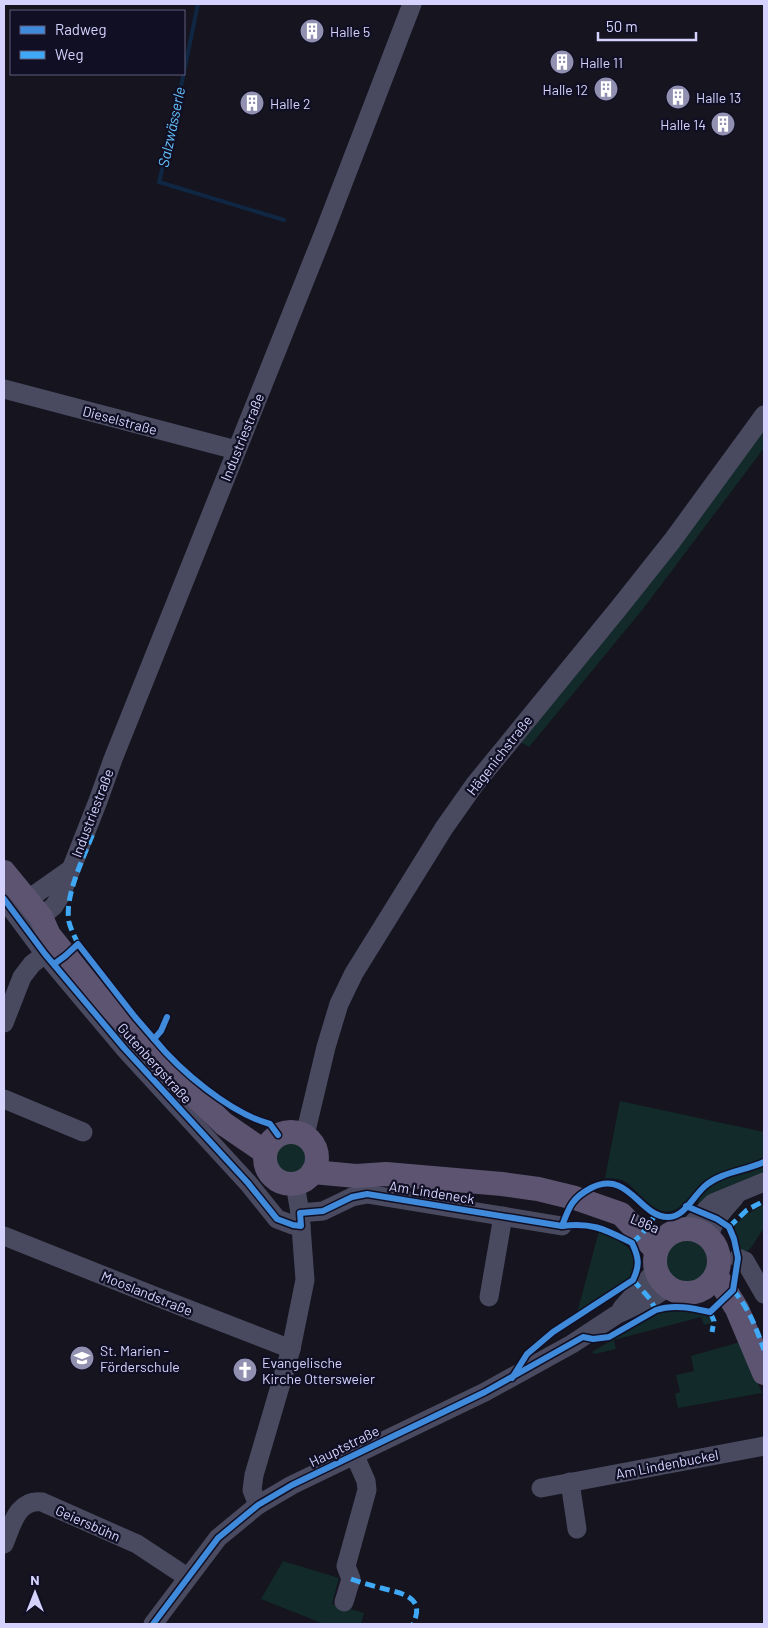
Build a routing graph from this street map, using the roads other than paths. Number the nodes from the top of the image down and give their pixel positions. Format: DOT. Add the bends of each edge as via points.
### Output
graph roads {
  1 [pos="412,4"];
  2 [pos="4,389"];
  3 [pos="764,415"];
  4 [pos="236,450"];
  5 [pos="4,872"];
  6 [pos="24,905"];
  7 [pos="45,954"];
  8 [pos="4,1023"];
  9 [pos="4,1099"];
  10 [pos="83,1132"];
  11 [pos="271,1143"];
  12 [pos="307,1161"];
  13 [pos="764,1182"];
  14 [pos="503,1216"];
  15 [pos="301,1219"];
  16 [pos="562,1226"];
  17 [pos="4,1236"];
  18 [pos="674,1251"];
  19 [pos="738,1258"];
  20 [pos="708,1283"];
  21 [pos="764,1294"];
  22 [pos="489,1297"];
  23 [pos="291,1349"];
  24 [pos="764,1373"];
  25 [pos="764,1446"];
  26 [pos="355,1456"];
  27 [pos="570,1482"];
  28 [pos="541,1488"];
  29 [pos="258,1505"];
  30 [pos="577,1529"];
  31 [pos="4,1544"];
  32 [pos="187,1578"];
  33 [pos="344,1602"];
  34 [pos="153,1624"];
  1 -- 4 [label="street, Industriestraße"];
  2 -- 4 [label="street, Dieselstraße"];
  3 -- 12 [label="street, Hägenichstraße" via="618,610 481,776 444,828 354,974 331,1025"];
  4 -- 6 [label="street, Industriestraße" via="71,869"];
  5 -- 6 [label="main road"];
  6 -- 7 [label="street, Gutenbergstraße"];
  6 -- 11 [label="main road" via="54,925 160,1062 224,1124"];
  7 -- 8 [label="street" via="22,977"];
  7 -- 15 [label="street, Gutenbergstraße" via="124,1048 248,1182 277,1219 293,1225"];
  9 -- 10 [label="street"];
  11 -- 12 [label="main road" via="291,1131"];
  11 -- 12 [label="main road, L86a" via="264,1162 268,1172 284,1184"];
  12 -- 15 [label="street, Hägenichstraße"];
  12 -- 18 [label="main road, L86a" via="338,1161 386,1174 502,1184 575,1198 636,1217"];
  13 -- 18 [label="street, Hauptstraße" via="737,1194 712,1226"];
  14 -- 15 [label="street, Am Lindeneck" via="366,1194"];
  14 -- 16 [label="street, Am Lindeneck"];
  14 -- 22 [label="street"];
  15 -- 23 [label="street, Hägenichstraße" via="305,1280"];
  17 -- 23 [label="street, Mooslandstraße"];
  18 -- 20 [label="main road, L86a" via="678,1292 689,1294"];
  18 -- 20 [label="main road" via="714,1242 719,1265"];
  18 -- 26 [label="street, Hauptstraße" via="616,1315 572,1344 512,1378"];
  19 -- 21 [label="street" via="745,1262"];
  20 -- 24 [label="main road" via="736,1309"];
  23 -- 29 [label="street, Hägenichstraße" via="254,1475 252,1490"];
  25 -- 27 [label="street, Am Lindenbuckel"];
  26 -- 29 [label="street, Hauptstraße" via="292,1485"];
  26 -- 33 [label="street" via="366,1490 346,1566 350,1580"];
  27 -- 28 [label="street, Am Lindenbuckel"];
  27 -- 30 [label="street"];
  29 -- 32 [label="street, Hauptstraße" via="218,1538"];
  31 -- 32 [label="street, Geiersbühn" via="19,1511 26,1504 42,1502 137,1544"];
  32 -- 34 [label="street, Hauptstraße"];
}
